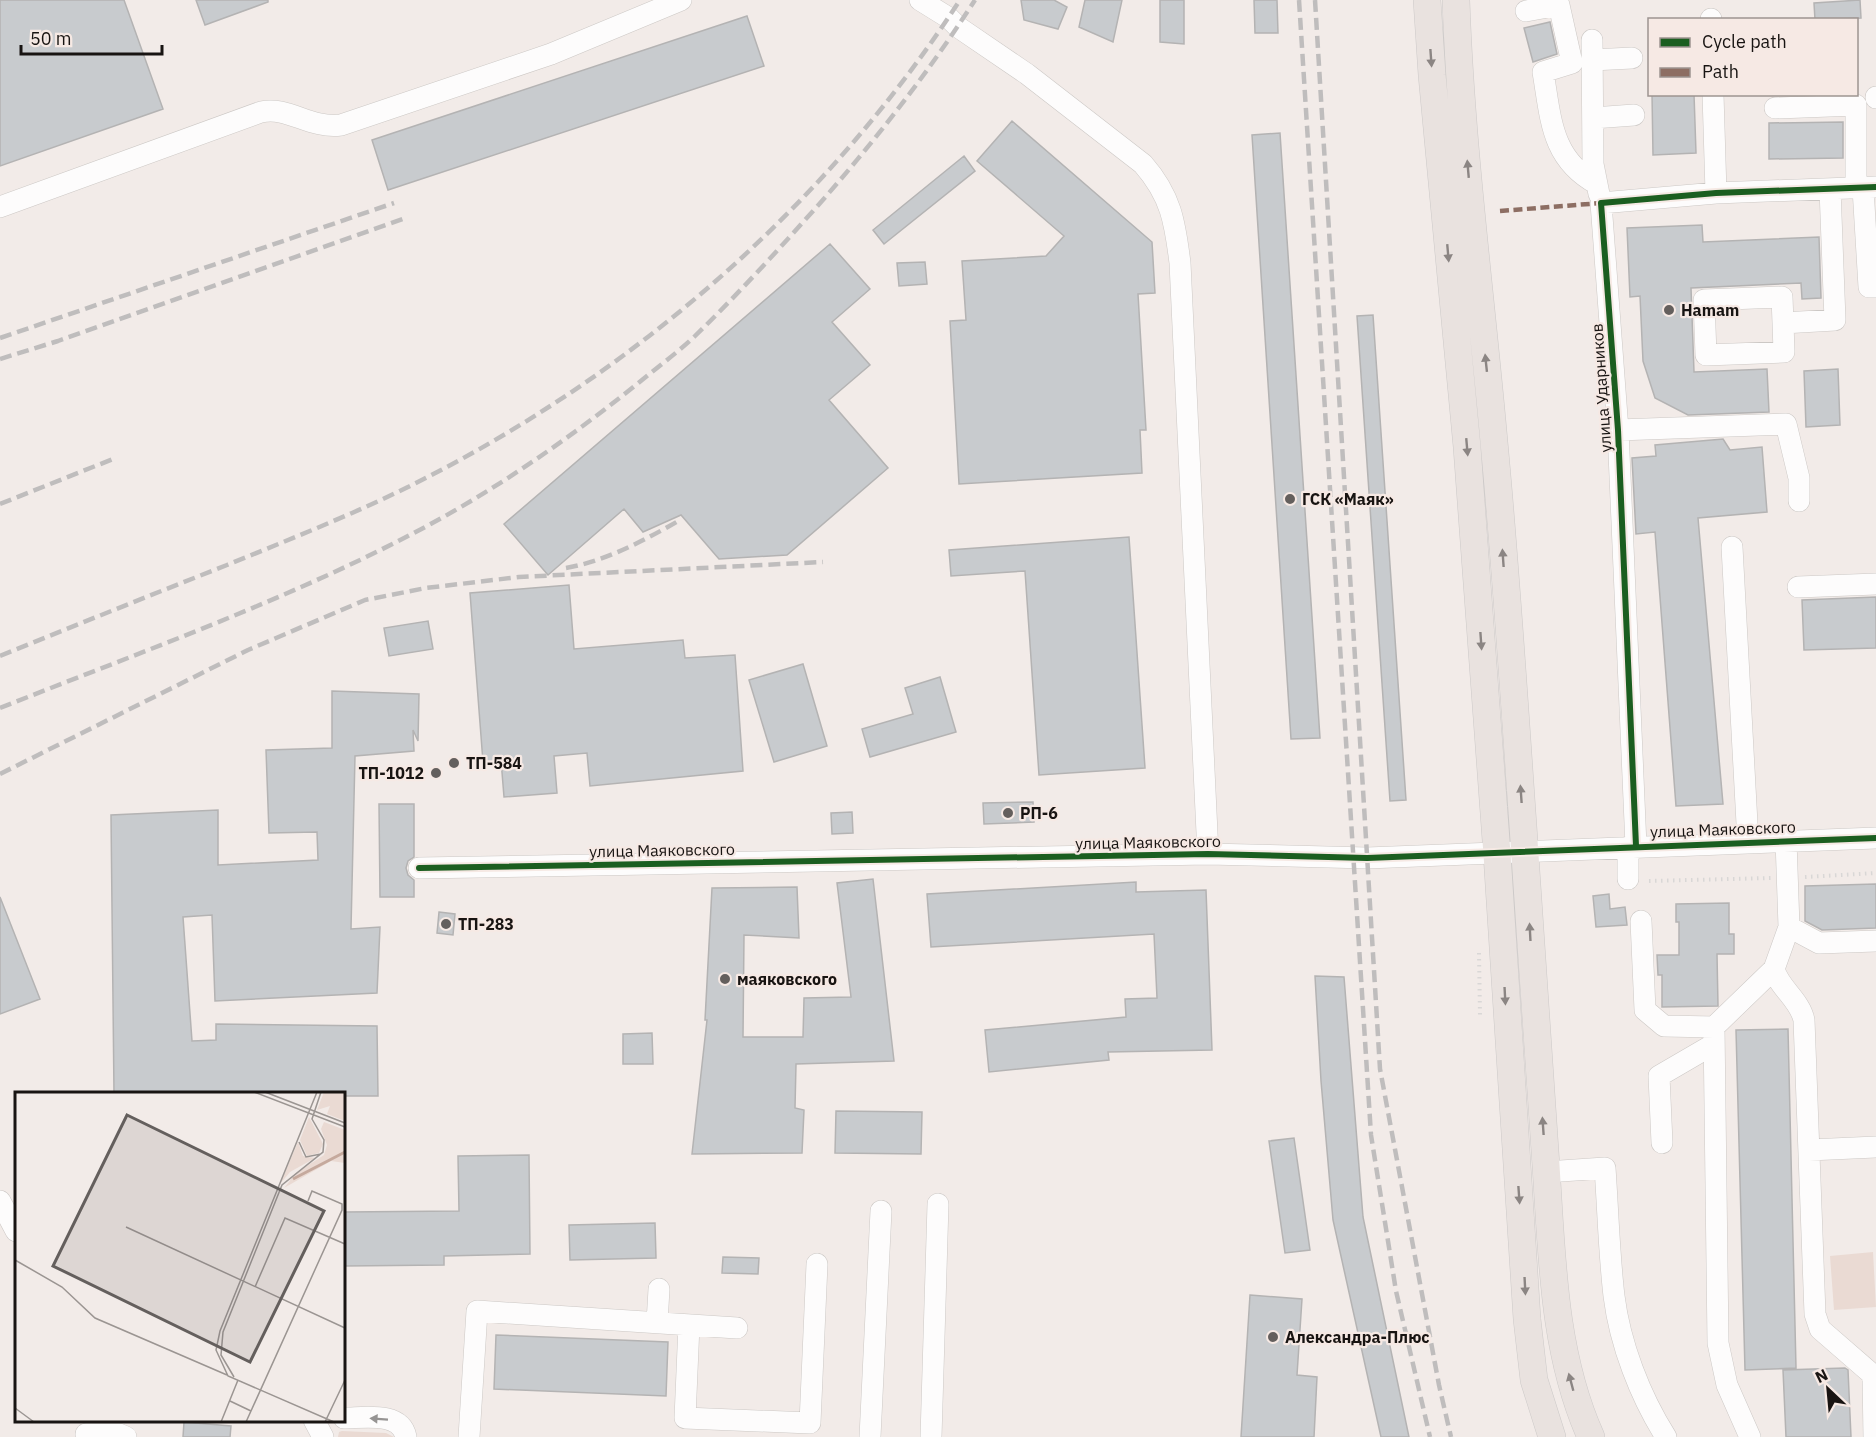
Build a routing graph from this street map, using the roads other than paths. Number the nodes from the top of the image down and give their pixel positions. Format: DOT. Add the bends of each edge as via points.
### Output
graph roads {
  1 [pos="681,0"];
  2 [pos="920,0"];
  3 [pos="1427,0"];
  4 [pos="1456,0"];
  5 [pos="1526,11"];
  6 [pos="1632,58"];
  7 [pos="1713,96"];
  8 [pos="1775,108"];
  9 [pos="1634,115"];
  10 [pos="1593,118"];
  11 [pos="1865,188"];
  12 [pos="1830,189"];
  13 [pos="1716,193"];
  14 [pos="1599,194"];
  15 [pos="0,207"];
  16 [pos="1876,287"];
  17 [pos="1783,323"];
  18 [pos="1618,430"];
  19 [pos="1799,501"];
  20 [pos="1732,547"];
  21 [pos="1876,584"];
  22 [pos="1798,587"];
  23 [pos="1876,838"];
  24 [pos="1786,840"];
  25 [pos="1748,842"];
  26 [pos="1632,846"];
  27 [pos="1525,852"];
  28 [pos="1208,854"];
  29 [pos="1497,854"];
  30 [pos="419,868"];
  31 [pos="1638,880"];
  32 [pos="1641,921"];
  33 [pos="1789,927"];
  34 [pos="1876,941"];
  35 [pos="1774,969"];
  36 [pos="1714,1035"];
  37 [pos="1662,1143"];
  38 [pos="1876,1147"];
  39 [pos="1809,1150"];
  40 [pos="1546,1172"];
  41 [pos="0,1201"];
  42 [pos="938,1204"];
  43 [pos="880,1211"];
  44 [pos="15,1229"];
  45 [pos="817,1264"];
  46 [pos="659,1289"];
  47 [pos="657,1323"];
  48 [pos="689,1325"];
  49 [pos="737,1328"];
  50 [pos="1874,1375"];
  51 [pos="345,1418"];
  52 [pos="315,1422"];
  53 [pos="85,1431"];
  54 [pos="126,1437"];
  55 [pos="322,1437"];
  56 [pos="406,1437"];
  57 [pos="469,1437"];
  58 [pos="870,1437"];
  59 [pos="931,1437"];
  60 [pos="1552,1437"];
  61 [pos="1591,1437"];
  62 [pos="1666,1437"];
  63 [pos="1749,1437"];
  64 [pos="1874,1437"];
  1 -- 15 [label="street" via="552,54 341,125 317,124 271,110 261,112"];
  2 -- 28 [label="street" via="1027,74 1143,164 1168,201 1180,263"];
  3 -- 29 [label="main road, one-way" via="1467,447"];
  27 -- 4 [label="main road, one-way"];
  5 -- 14 [label="street" via="1559,5 1572,63 1543,72 1557,143 1568,162"];
  6 -- 10 [label="street, улица Ударников" via="1592,50"];
  7 -- 13 [label="street"];
  8 -- 11 [label="street" via="1856,105"];
  9 -- 10 [label="street"];
  10 -- 14 [label="street, улица Ударников" via="1593,164"];
  11 -- 12 [label="street"];
  11 -- 16 [label="street" via="1869,287"];
  12 -- 13 [label="street"];
  12 -- 17 [label="street" via="1835,320"];
  13 -- 14 [label="street"];
  14 -- 18 [label="street, улица Ударников"];
  17 -- 17 [label="street" via="1782,297 1704,300 1706,355 1784,352"];
  18 -- 19 [label="street" via="1786,424"];
  18 -- 26 [label="street, улица Ударников"];
  20 -- 25 [label="street"];
  21 -- 22 [label="street"];
  23 -- 24 [label="street, улица Маяковского"];
  24 -- 25 [label="street, улица Маяковского"];
  24 -- 33 [label="street"];
  25 -- 26 [label="street, улица Маяковского"];
  26 -- 27 [label="street, улица Маяковского"];
  26 -- 31 [label="street, улица Ударников"];
  27 -- 29 [label="street, улица Маяковского"];
  40 -- 27 [label="main road, one-way"];
  28 -- 29 [label="street, улица Маяковского" via="1367,858"];
  28 -- 30 [label="street, улица Маяковского"];
  29 -- 60 [label="main road, one-way" via="1527,1319 1534,1380"];
  32 -- 36 [label="street" via="1645,1010 1664,1026"];
  33 -- 34 [label="street" via="1819,943"];
  33 -- 35 [label="street"];
  35 -- 36 [label="street"];
  35 -- 39 [label="street" via="1803,1013"];
  36 -- 37 [label="street" via="1659,1076"];
  36 -- 63 [label="street" via="1718,1343 1727,1385"];
  38 -- 39 [label="street"];
  39 -- 50 [label="street" via="1815,1314 1820,1329"];
  61 -- 40 [label="main road, one-way" via="1575,1395 1557,1311"];
  40 -- 62 [label="street" via="1605,1168 1614,1298 1641,1389"];
  41 -- 44 [label="street"];
  42 -- 59 [label="street"];
  43 -- 58 [label="street"];
  45 -- 48 [label="street" via="810,1423 685,1418"];
  46 -- 47 [label="street"];
  47 -- 48 [label="street"];
  47 -- 57 [label="street" via="477,1311"];
  48 -- 49 [label="street"];
  50 -- 64 [label="street"];
  56 -- 51 [label="street, one-way" via="403,1427 394,1421"];
  52 -- 55 [label="street"];
  53 -- 54 [label="street"];
}
